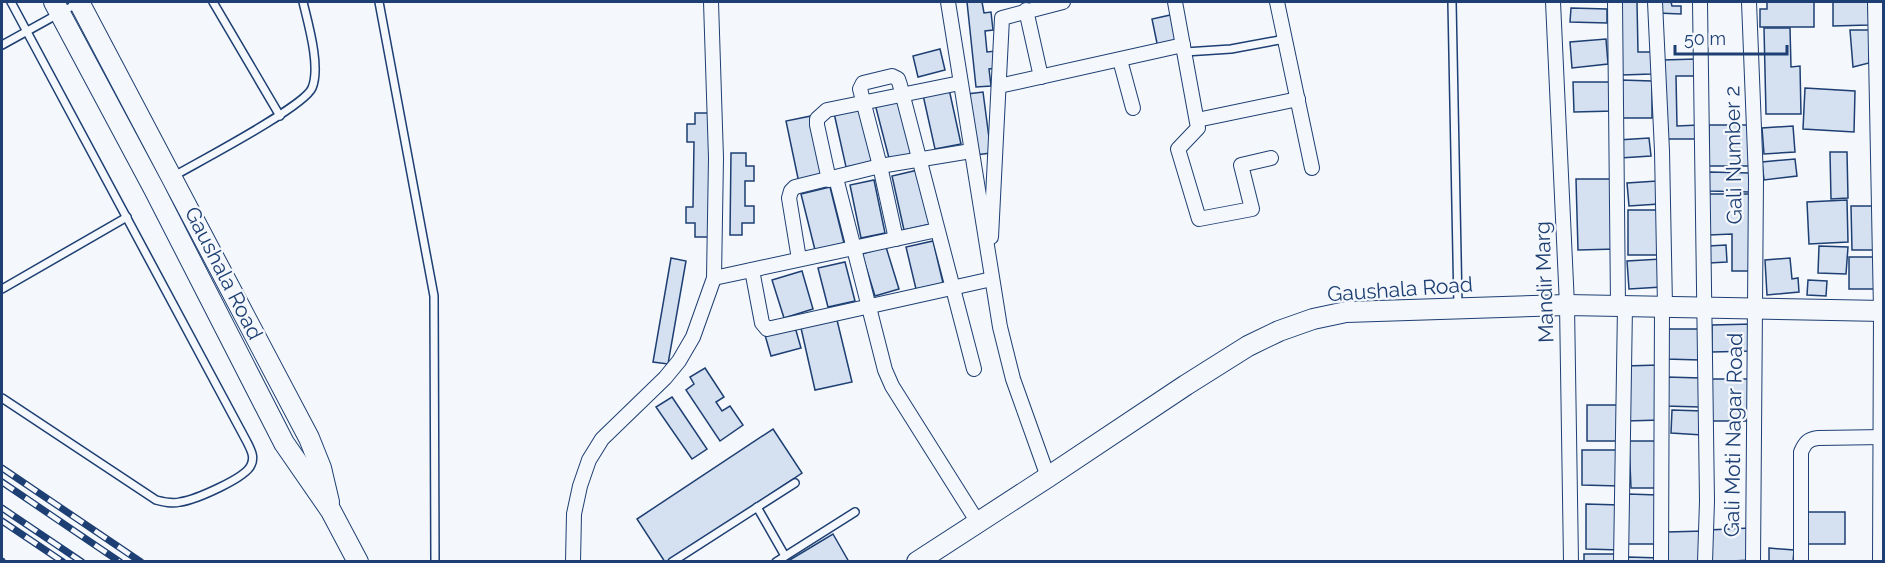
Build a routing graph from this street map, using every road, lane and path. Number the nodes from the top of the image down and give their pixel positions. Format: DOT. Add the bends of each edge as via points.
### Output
graph roads {
  1 [pos="11,2"];
  2 [pos="80,2"];
  3 [pos="213,2"];
  4 [pos="303,2"];
  5 [pos="379,2"];
  6 [pos="711,2"];
  7 [pos="948,2"];
  8 [pos="1063,2"];
  9 [pos="1174,2"];
  10 [pos="1277,2"];
  11 [pos="1452,2"];
  12 [pos="1553,2"];
  13 [pos="1615,2"];
  14 [pos="1655,2"];
  15 [pos="1700,2"];
  16 [pos="1749,2"];
  17 [pos="1875,2"];
  18 [pos="57,7"];
  19 [pos="1026,10"];
  20 [pos="27,31"];
  21 [pos="1285,39"];
  22 [pos="2,45"];
  23 [pos="1184,48"];
  24 [pos="1120,60"];
  25 [pos="1041,76"];
  26 [pos="960,83"];
  27 [pos="999,86"];
  28 [pos="903,95"];
  29 [pos="1298,99"];
  30 [pos="862,102"];
  31 [pos="1132,108"];
  32 [pos="280,116"];
  33 [pos="1197,120"];
  34 [pos="971,151"];
  35 [pos="1271,158"];
  36 [pos="920,160"];
  37 [pos="880,166"];
  38 [pos="1312,168"];
  39 [pos="172,178"];
  40 [pos="833,179"];
  41 [pos="127,217"];
  42 [pos="937,230"];
  43 [pos="896,239"];
  44 [pos="853,249"];
  45 [pos="799,259"];
  46 [pos="990,263"];
  47 [pos="752,270"];
  48 [pos="714,278"];
  49 [pos="992,279"];
  50 [pos="2,289"];
  51 [pos="952,289"];
  52 [pos="1567,305"];
  53 [pos="1621,306"];
  54 [pos="1664,306"];
  55 [pos="868,308"];
  56 [pos="1458,308"];
  57 [pos="1705,308"];
  58 [pos="1755,308"];
  59 [pos="1882,311"];
  60 [pos="974,369"];
  61 [pos="2,398"];
  62 [pos="1882,437"];
  63 [pos="1048,477"];
  64 [pos="795,483"];
  65 [pos="757,507"];
  66 [pos="331,511"];
  67 [pos="855,512"];
  68 [pos="1882,517"];
  69 [pos="977,521"];
  70 [pos="785,556"];
  71 [pos="358,561"];
  72 [pos="435,561"];
  73 [pos="573,561"];
  74 [pos="672,561"];
  75 [pos="776,561"];
  76 [pos="917,561"];
  77 [pos="1571,561"];
  78 [pos="1621,561"];
  79 [pos="1661,561"];
  80 [pos="1706,561"];
  81 [pos="1753,561"];
  82 [pos="1801,561"];
  83 [pos="1880,561"];
  1 -- 20 [label="lane"];
  2 -- 18 [label="lane"];
  2 -- 39 [label="street"];
  3 -- 32 [label="lane"];
  4 -- 32 [label="lane" via="315,71 312,88"];
  5 -- 72 [label="lane" via="434,296"];
  6 -- 48 [label="street" via="716,158"];
  7 -- 26 [label="street"];
  8 -- 19 [label="street"];
  9 -- 23 [label="street"];
  10 -- 21 [label="street"];
  11 -- 56 [label="lane"];
  12 -- 52 [label="street, Mandir Marg"];
  13 -- 53 [label="street"];
  14 -- 54 [label="street"];
  15 -- 57 [label="street"];
  16 -- 58 [label="street, Gali Number 2" via="1756,179"];
  17 -- 59 [label="street"];
  18 -- 20 [label="lane"];
  18 -- 66 [label="street, Gaushala Road" via="284,443"];
  19 -- 25 [label="street"];
  19 -- 27 [label="street" via="1002,18"];
  20 -- 22 [label="lane"];
  20 -- 41 [label="lane"];
  21 -- 23 [label="lane" via="1231,49"];
  21 -- 29 [label="street"];
  23 -- 24 [label="street"];
  23 -- 33 [label="street"];
  24 -- 25 [label="street"];
  24 -- 31 [label="street"];
  25 -- 27 [label="street"];
  26 -- 28 [label="street"];
  26 -- 34 [label="street"];
  27 -- 46 [label="street"];
  28 -- 30 [label="street"];
  28 -- 30 [label="street" via="898,79 892,76 863,83"];
  28 -- 36 [label="street"];
  29 -- 33 [label="street"];
  29 -- 38 [label="street"];
  30 -- 37 [label="street"];
  30 -- 40 [label="street" via="827,110 817,119"];
  32 -- 39 [label="lane"];
  33 -- 35 [label="street" via="1198,128 1178,149 1199,219 1252,209 1241,165"];
  34 -- 36 [label="street"];
  34 -- 46 [label="street"];
  36 -- 37 [label="street"];
  36 -- 42 [label="street"];
  37 -- 40 [label="street"];
  37 -- 43 [label="street"];
  39 -- 66 [label="street" via="309,438"];
  40 -- 44 [label="street"];
  40 -- 45 [label="street" via="791,191"];
  41 -- 50 [label="lane"];
  41 -- 61 [label="lane" via="248,442 253,462 249,469 191,499 168,503 156,500"];
  42 -- 43 [label="street"];
  42 -- 51 [label="street"];
  43 -- 44 [label="street"];
  44 -- 45 [label="street"];
  44 -- 55 [label="street"];
  45 -- 47 [label="street"];
  46 -- 49 [label="street"];
  47 -- 48 [label="street"];
  47 -- 55 [label="street" via="762,323 767,329"];
  48 -- 73 [label="street" via="693,337 679,361 602,439 589,460 574,514"];
  49 -- 51 [label="street"];
  49 -- 63 [label="street" via="1008,360"];
  51 -- 55 [label="street"];
  51 -- 60 [label="street"];
  52 -- 53 [label="street, Gaushala Road"];
  52 -- 56 [label="street, Gaushala Road"];
  52 -- 77 [label="street, Mandir Marg"];
  53 -- 54 [label="street, Gaushala Road"];
  53 -- 78 [label="street"];
  54 -- 57 [label="street, Gaushala Road"];
  54 -- 79 [label="street"];
  55 -- 69 [label="street" via="892,386"];
  56 -- 63 [label="street, Gaushala Road" via="1346,312 1279,331 1186,384"];
  57 -- 58 [label="street, Gaushala Road"];
  57 -- 80 [label="street"];
  58 -- 59 [label="street, Gaushala Road"];
  58 -- 81 [label="street, Gali Moti Nagar Road"];
  59 -- 62 [label="street"];
  62 -- 68 [label="street"];
  62 -- 82 [label="street" via="1818,438 1804,444"];
  63 -- 69 [label="street, Gaushala Road"];
  64 -- 65 [label="lane"];
  65 -- 70 [label="lane"];
  65 -- 74 [label="lane"];
  66 -- 71 [label="street, Gaushala Road"];
  67 -- 70 [label="lane"];
  68 -- 83 [label="street"];
  69 -- 76 [label="street, Gaushala Road"];
  70 -- 75 [label="lane"];
}
